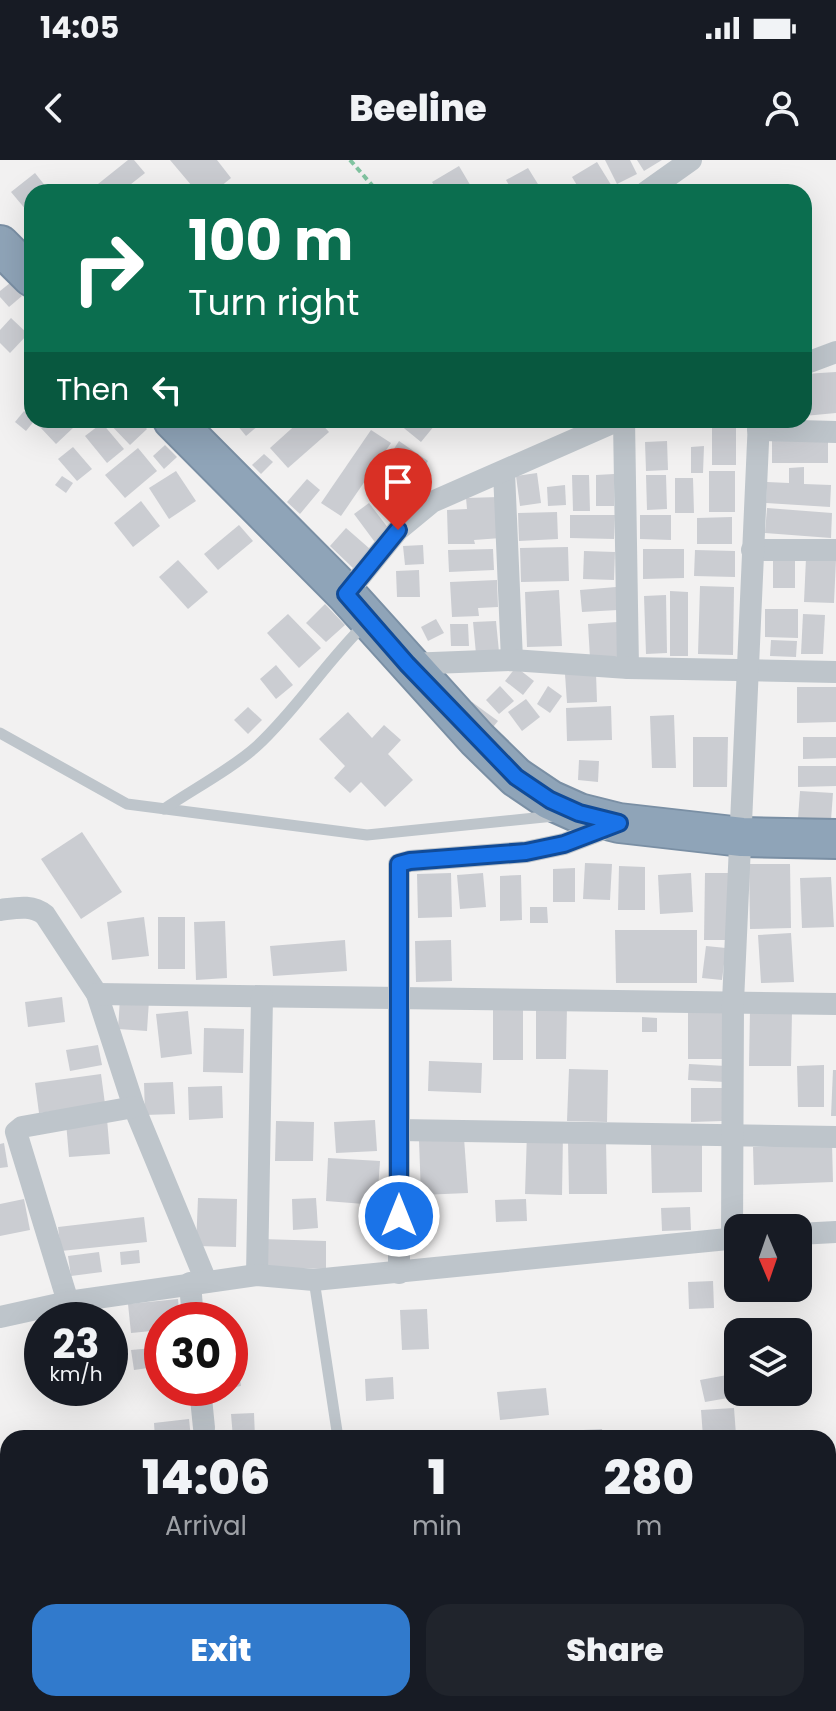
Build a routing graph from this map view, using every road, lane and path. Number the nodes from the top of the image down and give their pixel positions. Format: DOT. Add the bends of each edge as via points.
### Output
graph roads {
  1 [pos="350,160"];
  2 [pos="691,160"];
  3 [pos="371,184"];
  4 [pos="657,184"];
  5 [pos="0,245"];
  6 [pos="24,269"];
  7 [pos="836,352"];
  8 [pos="812,361"];
  9 [pos="181,428"];
  10 [pos="574,428"];
  11 [pos="621,428"];
  12 [pos="759,428"];
  13 [pos="792,428"];
  14 [pos="836,432"];
  15 [pos="504,472"];
  16 [pos="752,550"];
  17 [pos="836,550"];
  18 [pos="357,608"];
  19 [pos="512,660"];
  20 [pos="407,664"];
  21 [pos="628,668"];
  22 [pos="748,669"];
  23 [pos="836,672"];
  24 [pos="0,733"];
  25 [pos="164,809"];
  26 [pos="579,813"];
  27 [pos="619,823"];
  28 [pos="742,837"];
  29 [pos="836,839"];
  30 [pos="0,910"];
  31 [pos="97,994"];
  32 [pos="262,997"];
  33 [pos="398,998"];
  34 [pos="733,1002"];
  35 [pos="836,1004"];
  36 [pos="134,1107"];
  37 [pos="399,1130"];
  38 [pos="732,1134"];
  39 [pos="836,1137"];
  40 [pos="734,1214"];
  41 [pos="836,1232"];
  42 [pos="812,1233"];
  43 [pos="724,1239"];
  44 [pos="399,1273"];
  45 [pos="257,1275"];
  46 [pos="314,1280"];
  47 [pos="198,1282"];
  48 [pos="68,1302"];
  49 [pos="195,1302"];
  50 [pos="24,1312"];
  51 [pos="0,1317"];
  52 [pos="202,1406"];
  53 [pos="204,1428"];
  54 [pos="337,1430"];
  1 -- 3 [label="path"];
  2 -- 4 [label="street"];
  5 -- 6 [label="highway"];
  7 -- 8 [label="street"];
  9 -- 18 [label="highway"];
  10 -- 15 [label="street"];
  11 -- 21 [label="street"];
  12 -- 16 [label="street"];
  13 -- 14 [label="street"];
  15 -- 18 [label="street" via="432,502 398,530"];
  15 -- 19 [label="street"];
  16 -- 17 [label="street"];
  16 -- 22 [label="street"];
  18 -- 20 [label="highway"];
  18 -- 25 [label="lane" via="340,649 256,747"];
  19 -- 20 [label="street"];
  19 -- 21 [label="street"];
  20 -- 26 [label="highway" via="516,777"];
  21 -- 22 [label="street"];
  22 -- 23 [label="street"];
  22 -- 28 [label="street"];
  24 -- 25 [label="lane" via="112,798"];
  25 -- 26 [label="lane" via="367,835"];
  26 -- 27 [label="highway"];
  27 -- 28 [label="highway"];
  27 -- 33 [label="street" via="526,852 399,864"];
  28 -- 29 [label="highway"];
  28 -- 34 [label="street"];
  30 -- 31 [label="street" via="30,907 45,915"];
  31 -- 32 [label="street"];
  31 -- 36 [label="street"];
  32 -- 33 [label="street"];
  32 -- 45 [label="street"];
  33 -- 34 [label="street"];
  33 -- 37 [label="street"];
  34 -- 35 [label="street"];
  34 -- 38 [label="street"];
  36 -- 47 [label="street"];
  36 -- 48 [label="street" via="16,1132"];
  37 -- 38 [label="street"];
  37 -- 44 [label="street"];
  38 -- 39 [label="street"];
  38 -- 40 [label="street"];
  41 -- 42 [label="street"];
  43 -- 44 [label="street"];
  44 -- 46 [label="street"];
  45 -- 46 [label="street"];
  45 -- 47 [label="street"];
  46 -- 54 [label="lane"];
  47 -- 48 [label="street"];
  47 -- 49 [label="street"];
  50 -- 51 [label="street"];
  52 -- 53 [label="street"];
}
